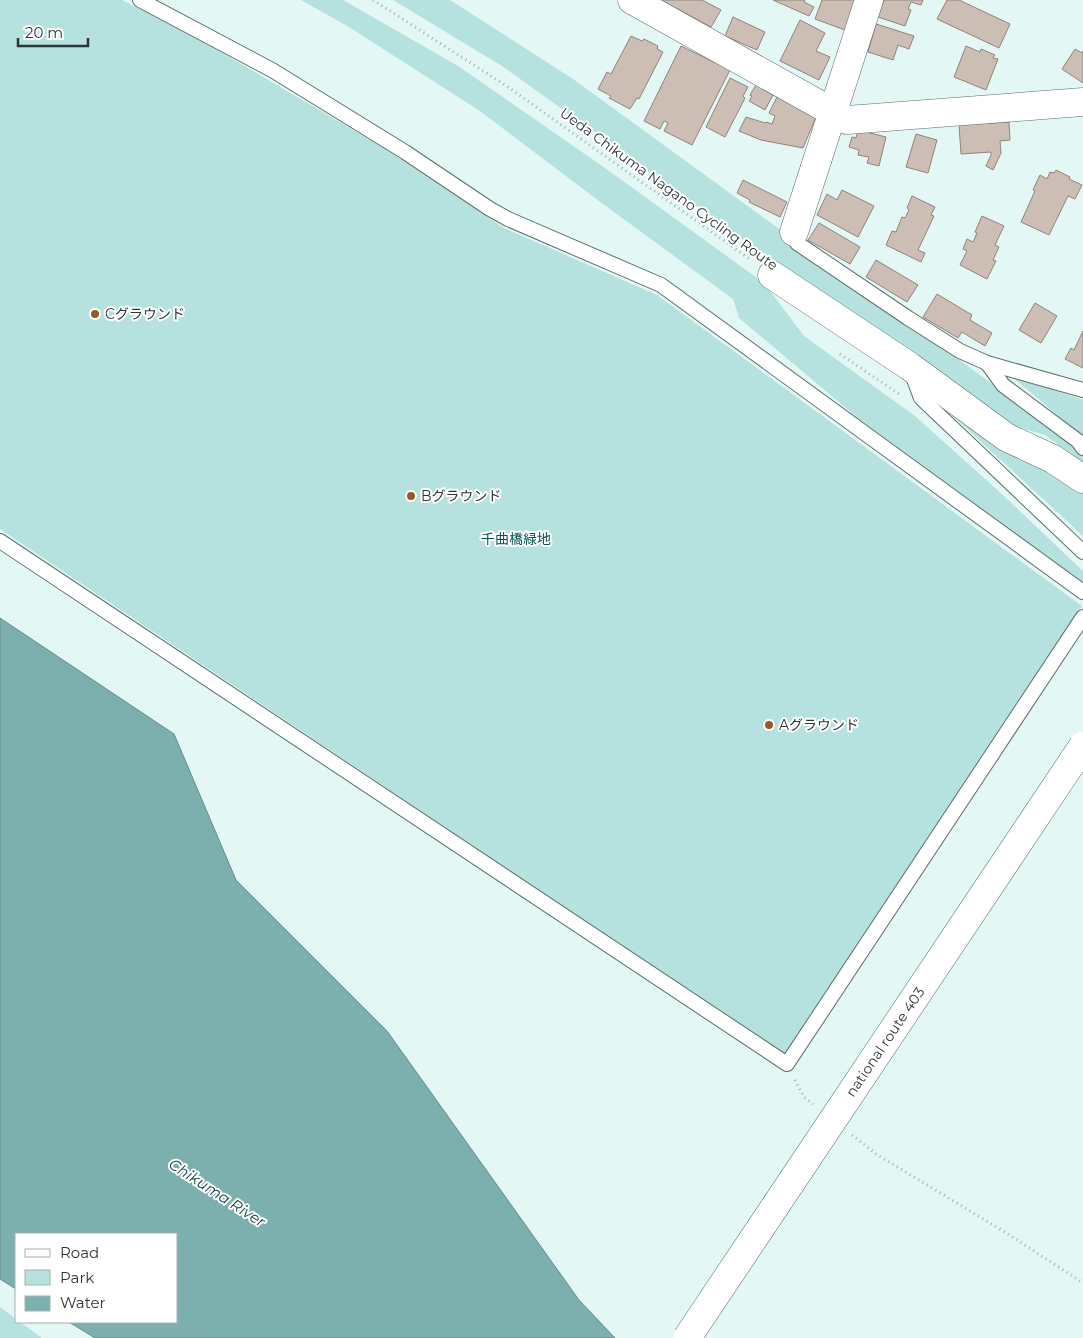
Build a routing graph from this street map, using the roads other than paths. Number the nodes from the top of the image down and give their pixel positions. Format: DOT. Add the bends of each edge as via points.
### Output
graph roads {
  1 [pos="140,0"];
  2 [pos="632,0"];
  3 [pos="869,0"];
  4 [pos="1083,102"];
  5 [pos="834,112"];
  6 [pos="794,232"];
  7 [pos="772,275"];
  8 [pos="987,363"];
  9 [pos="908,366"];
  10 [pos="1083,390"];
  11 [pos="1083,448"];
  12 [pos="1083,479"];
  13 [pos="0,541"];
  14 [pos="1083,552"];
  15 [pos="1083,592"];
  16 [pos="1083,617"];
  17 [pos="1083,746"];
  18 [pos="687,1338"];
  1 -- 15 [label="lane" via="272,70 508,219 661,286"];
  2 -- 5 [label="main road"];
  3 -- 5 [label="main road"];
  4 -- 5 [label="main road" via="848,120"];
  5 -- 6 [label="main road"];
  6 -- 8 [label="lane" via="797,243 960,351"];
  7 -- 9 [label="main road"];
  8 -- 10 [label="lane"];
  8 -- 11 [label="lane" via="1003,385"];
  9 -- 12 [label="main road" via="1006,437 1053,459"];
  9 -- 14 [label="lane" via="921,398"];
  13 -- 16 [label="lane" via="787,1064"];
  17 -- 18 [label="main road, national route 403, bridge"];
}
